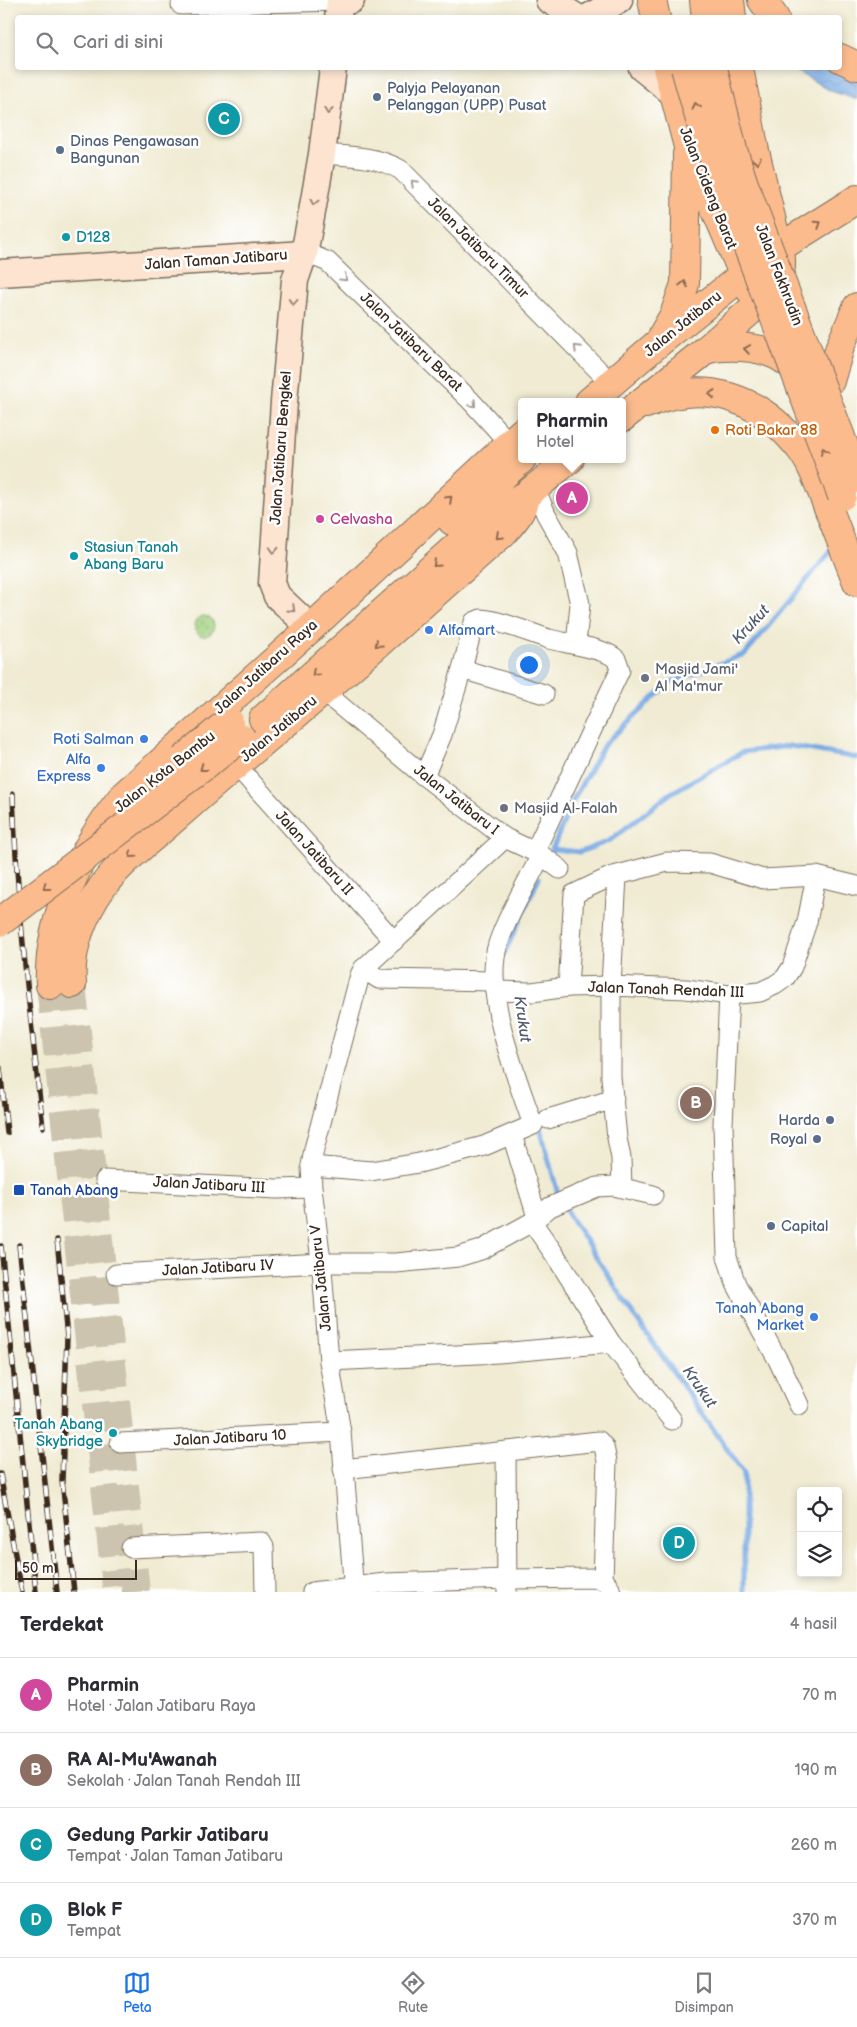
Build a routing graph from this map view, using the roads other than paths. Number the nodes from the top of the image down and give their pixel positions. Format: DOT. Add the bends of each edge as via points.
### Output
graph roads {
  1 [pos="549,0"];
  2 [pos="619,0"];
  3 [pos="652,0"];
  4 [pos="669,0"];
  5 [pos="704,0"];
  6 [pos="730,0"];
  7 [pos="762,0"];
  8 [pos="181,5"];
  9 [pos="343,6"];
  10 [pos="573,15"];
  11 [pos="592,15"];
  12 [pos="655,15"];
  13 [pos="672,15"];
  14 [pos="706,15"];
  15 [pos="732,15"];
  16 [pos="773,15"];
  17 [pos="842,59"];
  18 [pos="857,66"];
  19 [pos="333,70"];
  20 [pos="646,70"];
  21 [pos="686,70"];
  22 [pos="713,70"];
  23 [pos="739,70"];
  24 [pos="669,80"];
  25 [pos="748,113"];
  26 [pos="685,137"];
  27 [pos="322,154"];
  28 [pos="724,185"];
  29 [pos="857,199"];
  30 [pos="779,248"];
  31 [pos="304,254"];
  32 [pos="0,273"];
  33 [pos="743,275"];
  34 [pos="765,297"];
  35 [pos="857,307"];
  36 [pos="657,344"];
  37 [pos="707,349"];
  38 [pos="830,381"];
  39 [pos="593,396"];
  40 [pos="843,413"];
  41 [pos="626,414"];
  42 [pos="518,445"];
  43 [pos="857,447"];
  44 [pos="565,463"];
  45 [pos="857,479"];
  46 [pos="530,492"];
  47 [pos="857,536"];
  48 [pos="857,582"];
  49 [pos="311,628"];
  50 [pos="576,644"];
  51 [pos="462,669"];
  52 [pos="324,692"];
  53 [pos="544,694"];
  54 [pos="235,730"];
  55 [pos="236,765"];
  56 [pos="424,776"];
  57 [pos="133,785"];
  58 [pos="169,823"];
  59 [pos="505,838"];
  60 [pos="547,859"];
  61 [pos="617,876"];
  62 [pos="816,876"];
  63 [pos="857,886"];
  64 [pos="0,898"];
  65 [pos="0,922"];
  66 [pos="54,934"];
  67 [pos="394,941"];
  68 [pos="362,972"];
  69 [pos="611,986"];
  70 [pos="568,987"];
  71 [pos="501,989"];
  72 [pos="729,995"];
  73 [pos="614,1099"];
  74 [pos="548,1120"];
  75 [pos="512,1135"];
  76 [pos="311,1166"];
  77 [pos="106,1180"];
  78 [pos="312,1188"];
  79 [pos="622,1188"];
  80 [pos="653,1195"];
  81 [pos="539,1215"];
  82 [pos="321,1263"];
  83 [pos="116,1274"];
  84 [pos="611,1343"];
  85 [pos="329,1361"];
  86 [pos="799,1405"];
  87 [pos="672,1420"];
  88 [pos="340,1432"];
  89 [pos="120,1443"];
  90 [pos="506,1451"];
  91 [pos="344,1469"];
  92 [pos="131,1548"];
  93 [pos="507,1585"];
  94 [pos="607,1586"];
  95 [pos="386,1588"];
  96 [pos="354,1590"];
  97 [pos="265,1592"];
  98 [pos="312,1592"];
  1 -- 10 [label="street"];
  2 -- 11 [label="street"];
  3 -- 12 [label="main road"];
  4 -- 13 [label="main road"];
  5 -- 14 [label="main road"];
  6 -- 15 [label="main road"];
  7 -- 16 [label="main road"];
  8 -- 9 [label="street"];
  17 -- 18 [label="main road"];
  19 -- 27 [label="street, Jalan Taman Jatibaru, one-way"];
  20 -- 24 [label="street"];
  28 -- 21 [label="main road, Jalan Cideng Barat, one-way, bridge"];
  22 -- 45 [label="main road, Jalan Fakhrudin, bridge" via="744,184"];
  23 -- 25 [label="main road"];
  24 -- 26 [label="main road, Jalan Cideng Barat"];
  25 -- 26 [label="main road" via="742,128 732,137 714,141"];
  25 -- 30 [label="main road, one-way"];
  26 -- 33 [label="main road, Jalan Cideng Barat"];
  36 -- 26 [label="main road, one-way" via="674,315 685,284"];
  27 -- 31 [label="street, Jalan Taman Jatibaru, one-way"];
  39 -- 27 [label="street, Jalan Jatibaru Timur, one-way" via="401,170 376,160"];
  47 -- 28 [label="main road, Jalan Fakhrudin, one-way, bridge"];
  30 -- 29 [label="main road, Jalan Jatibaru, one-way"];
  30 -- 33 [label="main road, Jalan Jatibaru"];
  30 -- 34 [label="main road" via="781,267"];
  31 -- 32 [label="street, Jalan Taman Jatibaru"];
  31 -- 42 [label="street, Jalan Jatibaru Barat, one-way" via="328,262"];
  31 -- 49 [label="street, Jalan Jatibaru Bengkel, one-way" via="295,280 272,583 277,596"];
  33 -- 34 [label="main road" via="759,286"];
  33 -- 36 [label="main road, Jalan Jatibaru"];
  34 -- 37 [label="main road"];
  34 -- 38 [label="main road" via="788,297"];
  35 -- 38 [label="main road"];
  36 -- 39 [label="main road, Jalan Jatibaru"];
  40 -- 37 [label="main road, one-way" via="817,386 775,355 724,346"];
  37 -- 41 [label="main road"];
  38 -- 40 [label="main road"];
  40 -- 43 [label="main road"];
  48 -- 41 [label="main road, one-way" via="814,473 799,446 753,405 707,393 661,398"];
  49 -- 42 [label="main road, Jalan Jatibaru Raya, one-way"];
  42 -- 54 [label="main road, Jalan Kota Bambu" via="480,497"];
  44 -- 46 [label="main road, Jalan Jatibaru"];
  46 -- 50 [label="street" via="568,553 580,604"];
  46 -- 52 [label="main road, Jalan Jatibaru, one-way" via="517,518 503,533"];
  46 -- 54 [label="main road, Jalan Jatibaru, one-way" via="486,520"];
  49 -- 57 [label="main road, Jalan Jatibaru Raya"];
  50 -- 51 [label="street" via="481,619 474,622"];
  50 -- 60 [label="street" via="615,659 620,670"];
  51 -- 53 [label="street"];
  51 -- 56 [label="street" via="442,735"];
  52 -- 55 [label="main road, Jalan Jatibaru"];
  52 -- 56 [label="street, Jalan Jatibaru I"];
  54 -- 64 [label="main road, Jalan Kota Bambu, bridge" via="194,752"];
  54 -- 65 [label="main road, Jalan Jatibaru, one-way, bridge"];
  55 -- 58 [label="main road, Jalan Jatibaru"];
  55 -- 67 [label="street, Jalan Jatibaru II"];
  56 -- 59 [label="street, Jalan Jatibaru I"];
  57 -- 58 [label="main road" via="131,805 138,817 152,826"];
  57 -- 66 [label="main road, Jalan Jatibaru Raya" via="107,815 82,857"];
  58 -- 66 [label="main road, Jalan Jatibaru, one-way" via="122,864 103,886 88,911 72,951 71,968 61,985 49,966"];
  59 -- 60 [label="street"];
  59 -- 67 [label="street, Jalan Jatibaru I"];
  60 -- 71 [label="street" via="498,945 494,962"];
  61 -- 62 [label="street" via="667,862 710,863 763,880"];
  61 -- 69 [label="street"];
  61 -- 70 [label="street" via="574,894"];
  62 -- 63 [label="street"];
  62 -- 72 [label="street, Jalan Tanah Rendah III" via="807,922 785,978 760,992"];
  67 -- 68 [label="street, Jalan Jatibaru I"];
  68 -- 71 [label="street, Jalan Tanah Rendah III" via="379,979"];
  68 -- 76 [label="street, Jalan Jatibaru V"];
  69 -- 70 [label="street, Jalan Tanah Rendah III"];
  69 -- 72 [label="street, Jalan Tanah Rendah III"];
  69 -- 73 [label="street"];
  70 -- 71 [label="street, Jalan Tanah Rendah III" via="532,992"];
  71 -- 75 [label="street" via="499,1013 534,1125"];
  72 -- 86 [label="street" via="723,1124 727,1257 736,1284"];
  73 -- 74 [label="street"];
  73 -- 79 [label="street" via="622,1158"];
  75 -- 76 [label="street" via="484,1146 371,1172"];
  75 -- 81 [label="street"];
  76 -- 78 [label="street, Jalan Jatibaru V"];
  77 -- 78 [label="street, Jalan Jatibaru III"];
  78 -- 82 [label="street, Jalan Jatibaru V"];
  79 -- 80 [label="street, Jalan Jatibaru IV"];
  79 -- 81 [label="street, Jalan Jatibaru IV" via="597,1187"];
  81 -- 82 [label="street, Jalan Jatibaru IV" via="481,1250 458,1258 396,1263"];
  81 -- 84 [label="street" via="555,1255"];
  82 -- 83 [label="street, Jalan Jatibaru IV"];
  82 -- 85 [label="street, Jalan Jatibaru V"];
  84 -- 85 [label="street" via="499,1353"];
  84 -- 87 [label="street"];
  85 -- 88 [label="street, Jalan Jatibaru V"];
  88 -- 89 [label="street, Jalan Jatibaru 10"];
  88 -- 91 [label="street, Jalan Jatibaru V"];
  90 -- 91 [label="street"];
  90 -- 93 [label="street"];
  90 -- 94 [label="street" via="591,1441 599,1441 604,1447 607,1461"];
  91 -- 96 [label="street, Jalan Jatibaru V"];
  92 -- 97 [label="street" via="262,1542"];
  93 -- 94 [label="street" via="597,1578"];
  93 -- 95 [label="street"];
  95 -- 96 [label="street"];
  96 -- 98 [label="street"];
}
